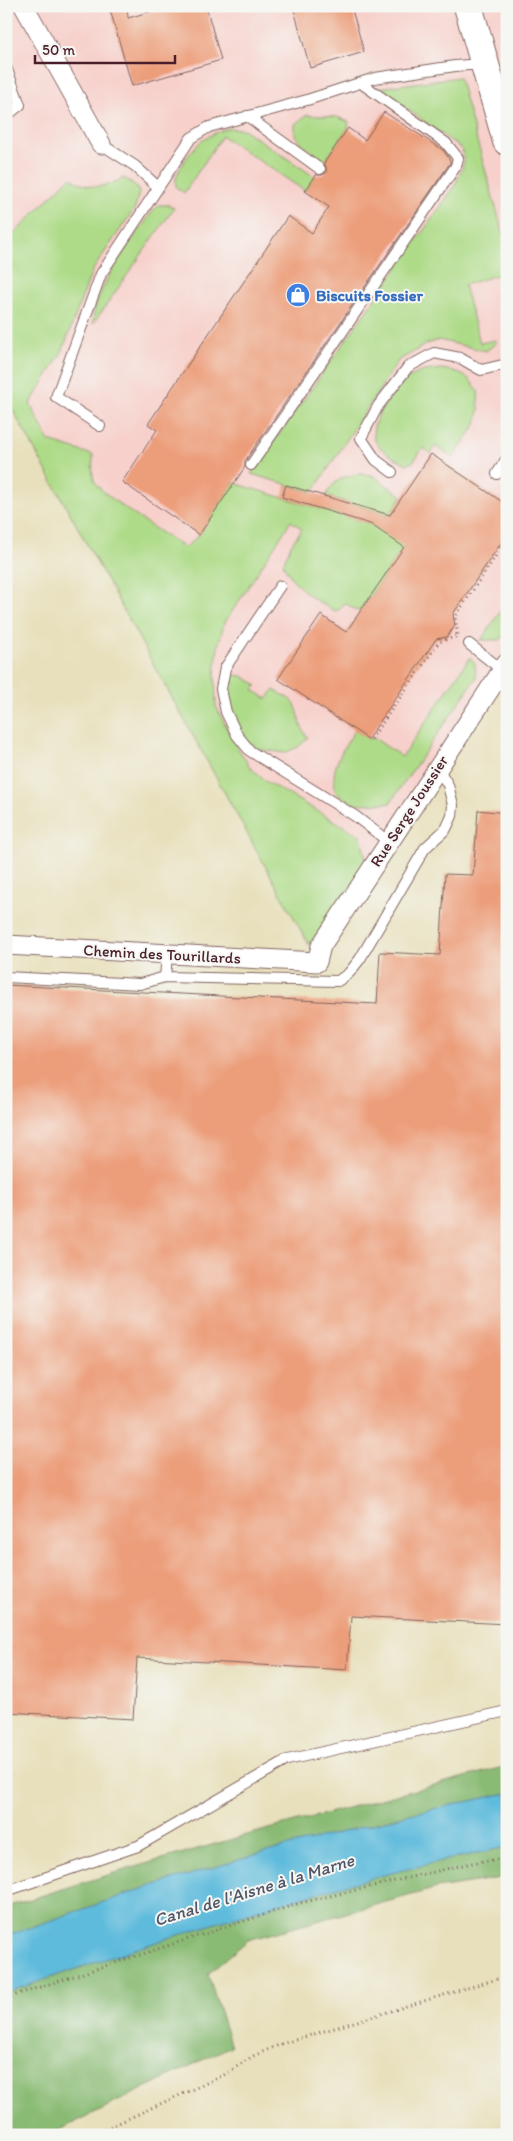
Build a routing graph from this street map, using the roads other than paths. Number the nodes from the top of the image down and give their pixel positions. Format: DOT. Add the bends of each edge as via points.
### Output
graph roads {
  1 [pos="24,6"];
  2 [pos="468,6"];
  3 [pos="484,64"];
  4 [pos="6,67"];
  5 [pos="361,83"];
  6 [pos="6,116"];
  7 [pos="247,116"];
  8 [pos="507,141"];
  9 [pos="101,144"];
  10 [pos="320,169"];
  11 [pos="158,187"];
  12 [pos="507,364"];
  13 [pos="100,426"];
  14 [pos="507,458"];
  15 [pos="251,465"];
  16 [pos="392,472"];
  17 [pos="497,474"];
  18 [pos="280,586"];
  19 [pos="468,644"];
  20 [pos="504,666"];
  21 [pos="438,768"];
  22 [pos="389,842"];
  23 [pos="6,945"];
  24 [pos="167,955"];
  25 [pos="317,962"];
  26 [pos="6,977"];
  27 [pos="165,977"];
  28 [pos="507,1711"];
  29 [pos="6,1891"];
  1 -- 9 [label="street"];
  2 -- 3 [label="street"];
  3 -- 5 [label="lane" via="375,78"];
  3 -- 8 [label="street"];
  4 -- 6 [label="lane" via="20,105"];
  5 -- 7 [label="lane"];
  5 -- 15 [label="lane" via="446,143 458,158 456,166"];
  7 -- 10 [label="lane"];
  7 -- 11 [label="lane" via="208,127 191,138"];
  9 -- 11 [label="lane" via="135,166"];
  11 -- 13 [label="lane" via="101,274 56,397"];
  12 -- 16 [label="lane" via="481,370 460,358 434,353 408,367 378,406 361,438 376,460"];
  14 -- 17 [label="lane"];
  18 -- 22 [label="lane" via="225,668 221,689 226,712 237,735 250,751 354,816"];
  19 -- 20 [label="lane"];
  20 -- 21 [label="street, Rue Serge Joussier"];
  21 -- 22 [label="street, Rue Serge Joussier"];
  21 -- 27 [label="lane" via="448,785 453,804 452,816 446,829 425,848 349,973 338,981"];
  22 -- 25 [label="street, Rue Serge Joussier" via="321,946"];
  23 -- 24 [label="street, Chemin des Tourillards"];
  24 -- 25 [label="street, Chemin des Tourillards"];
  24 -- 27 [label="lane"];
  26 -- 27 [label="lane" via="140,984"];
  28 -- 29 [label="lane" via="287,1760 138,1846"];
}
